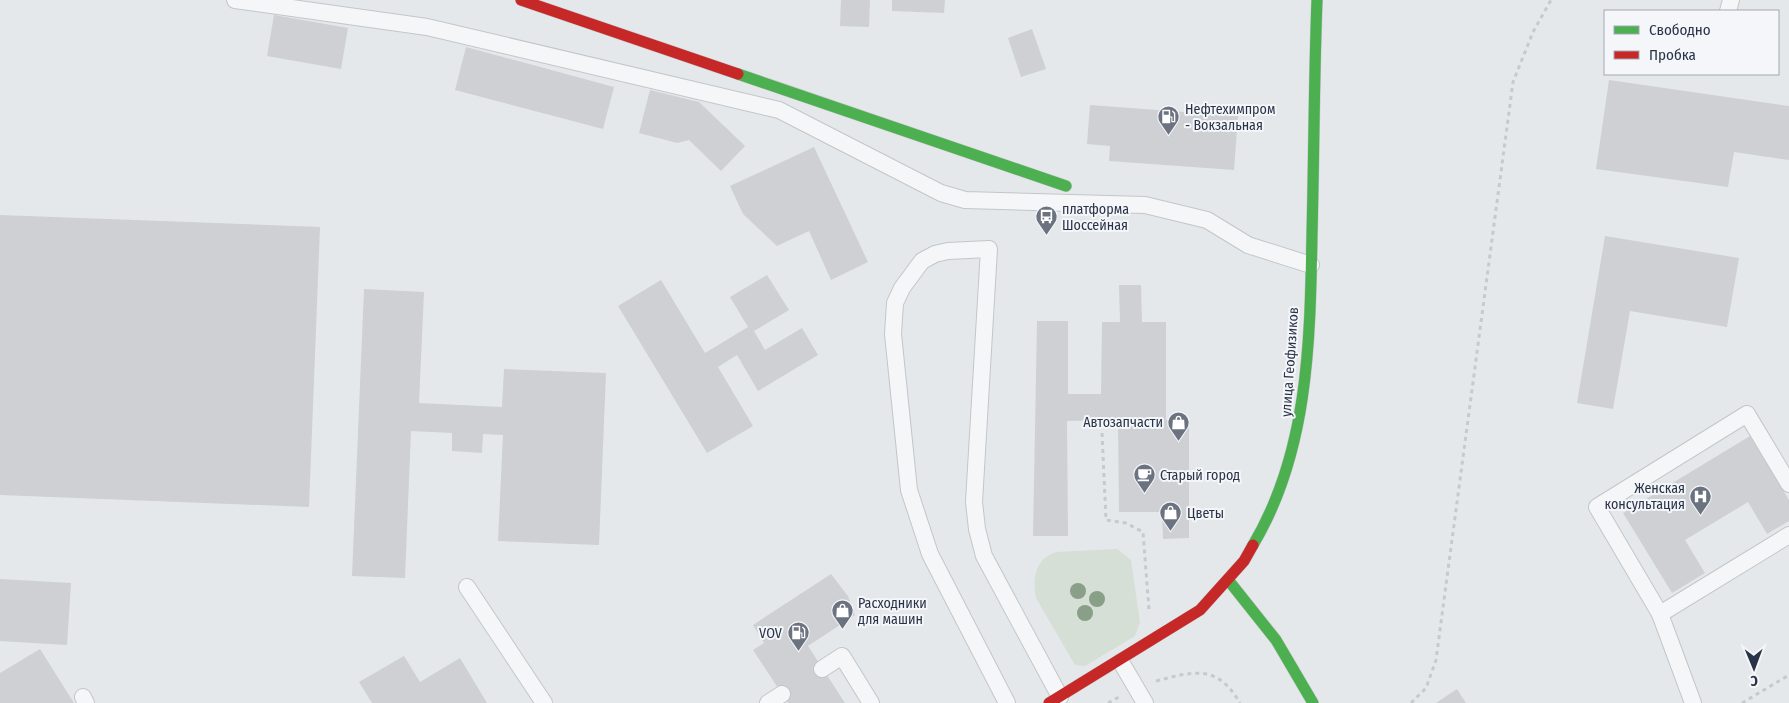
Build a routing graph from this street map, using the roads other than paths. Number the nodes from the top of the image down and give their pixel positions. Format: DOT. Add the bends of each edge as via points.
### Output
graph roads {
  1 [pos="235,0"];
  2 [pos="521,0"];
  3 [pos="1317,0"];
  4 [pos="1066,186"];
  5 [pos="1311,265"];
  6 [pos="1789,484"];
  7 [pos="1789,535"];
  8 [pos="1229,581"];
  9 [pos="467,586"];
  10 [pos="1660,614"];
  11 [pos="1121,662"];
  12 [pos="822,669"];
  13 [pos="782,694"];
  14 [pos="1055,700"];
  15 [pos="544,703"];
  16 [pos="768,703"];
  17 [pos="871,703"];
  18 [pos="1007,703"];
  19 [pos="1145,703"];
  20 [pos="1313,703"];
  21 [pos="1693,703"];
  1 -- 5 [label="lane" via="427,27 779,110 942,193 965,200 1145,204 1207,220 1248,245"];
  2 -- 4 [label="main road"];
  3 -- 5 [label="main road, улица Геофизиков"];
  5 -- 8 [label="main road, улица Геофизиков" via="1306,381 1298,436 1266,528"];
  6 -- 10 [label="lane" via="1747,414 1597,507"];
  7 -- 10 [label="lane"];
  8 -- 11 [label="main road, улица Геофизиков" via="1188,618"];
  8 -- 20 [label="main road" via="1276,640"];
  9 -- 15 [label="lane"];
  10 -- 21 [label="lane"];
  11 -- 14 [label="main road, улица Геофизиков"];
  11 -- 19 [label="lane"];
  12 -- 17 [label="lane" via="842,656"];
  13 -- 16 [label="lane"];
  14 -- 18 [label="lane" via="993,577 976,529 974,502 989,249 948,251 922,261 902,288 896,303 894,360 909,490 930,554"];
}
